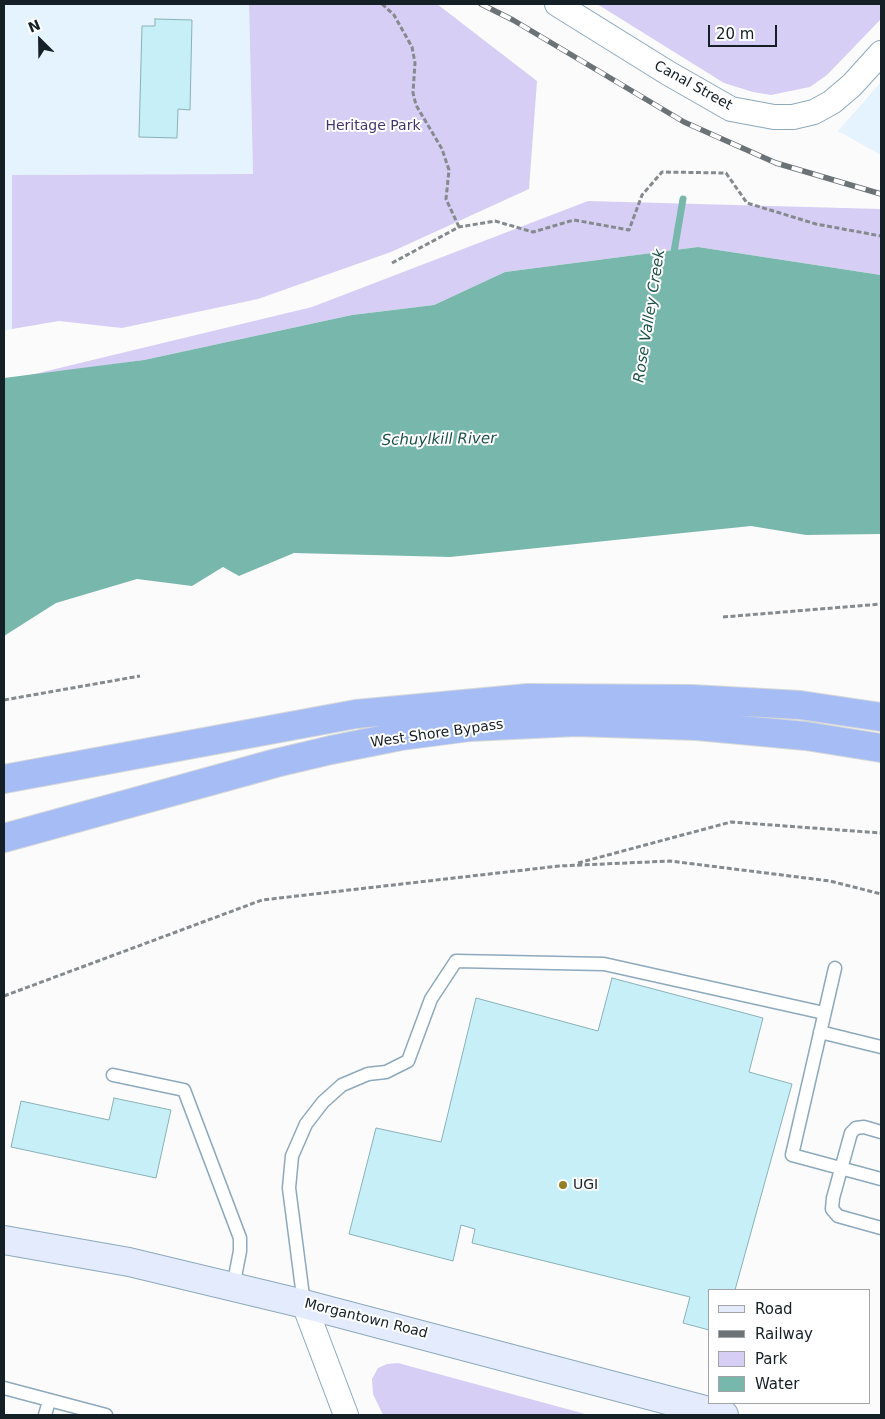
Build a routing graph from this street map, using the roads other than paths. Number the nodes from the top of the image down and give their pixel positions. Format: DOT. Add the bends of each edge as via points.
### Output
graph roads {
  1 [pos="557,4"];
  2 [pos="881,53"];
  3 [pos="881,717"];
  4 [pos="881,748"];
  5 [pos="4,779"];
  6 [pos="4,838"];
  7 [pos="835,968"];
  8 [pos="824,1013"];
  9 [pos="820,1032"];
  10 [pos="881,1047"];
  11 [pos="113,1075"];
  12 [pos="881,1132"];
  13 [pos="842,1168"];
  14 [pos="881,1179"];
  15 [pos="881,1228"];
  16 [pos="4,1240"];
  17 [pos="233,1287"];
  18 [pos="304,1304"];
  19 [pos="4,1388"];
  20 [pos="49,1401"];
  21 [pos="45,1415"];
  22 [pos="106,1415"];
  23 [pos="346,1415"];
  24 [pos="724,1415"];
  1 -- 2 [label="street, Canal Street" via="731,109 774,117 814,112 832,102"];
  3 -- 5 [label="highway, West Shore Bypass" via="790,704 692,699 528,698 356,714"];
  4 -- 6 [label="highway, West Shore Bypass" via="806,736 697,726 576,722 470,728 400,736 285,760"];
  7 -- 8 [label="lane"];
  8 -- 9 [label="lane"];
  8 -- 18 [label="lane" via="604,964 456,961 431,999 408,1061 386,1072 368,1074 342,1085 306,1124 292,1156 289,1188"];
  9 -- 10 [label="lane"];
  9 -- 13 [label="lane" via="792,1155"];
  11 -- 17 [label="lane" via="184,1090 240,1238"];
  12 -- 13 [label="lane" via="856,1128 851,1133"];
  13 -- 14 [label="lane"];
  13 -- 15 [label="lane" via="832,1209 838,1216"];
  16 -- 17 [label="main road, Morgantown Road" via="129,1262"];
  17 -- 18 [label="main road, Morgantown Road"];
  18 -- 23 [label="street"];
  18 -- 24 [label="main road, Morgantown Road"];
  19 -- 20 [label="lane"];
  20 -- 21 [label="lane"];
  20 -- 22 [label="lane"];
}
